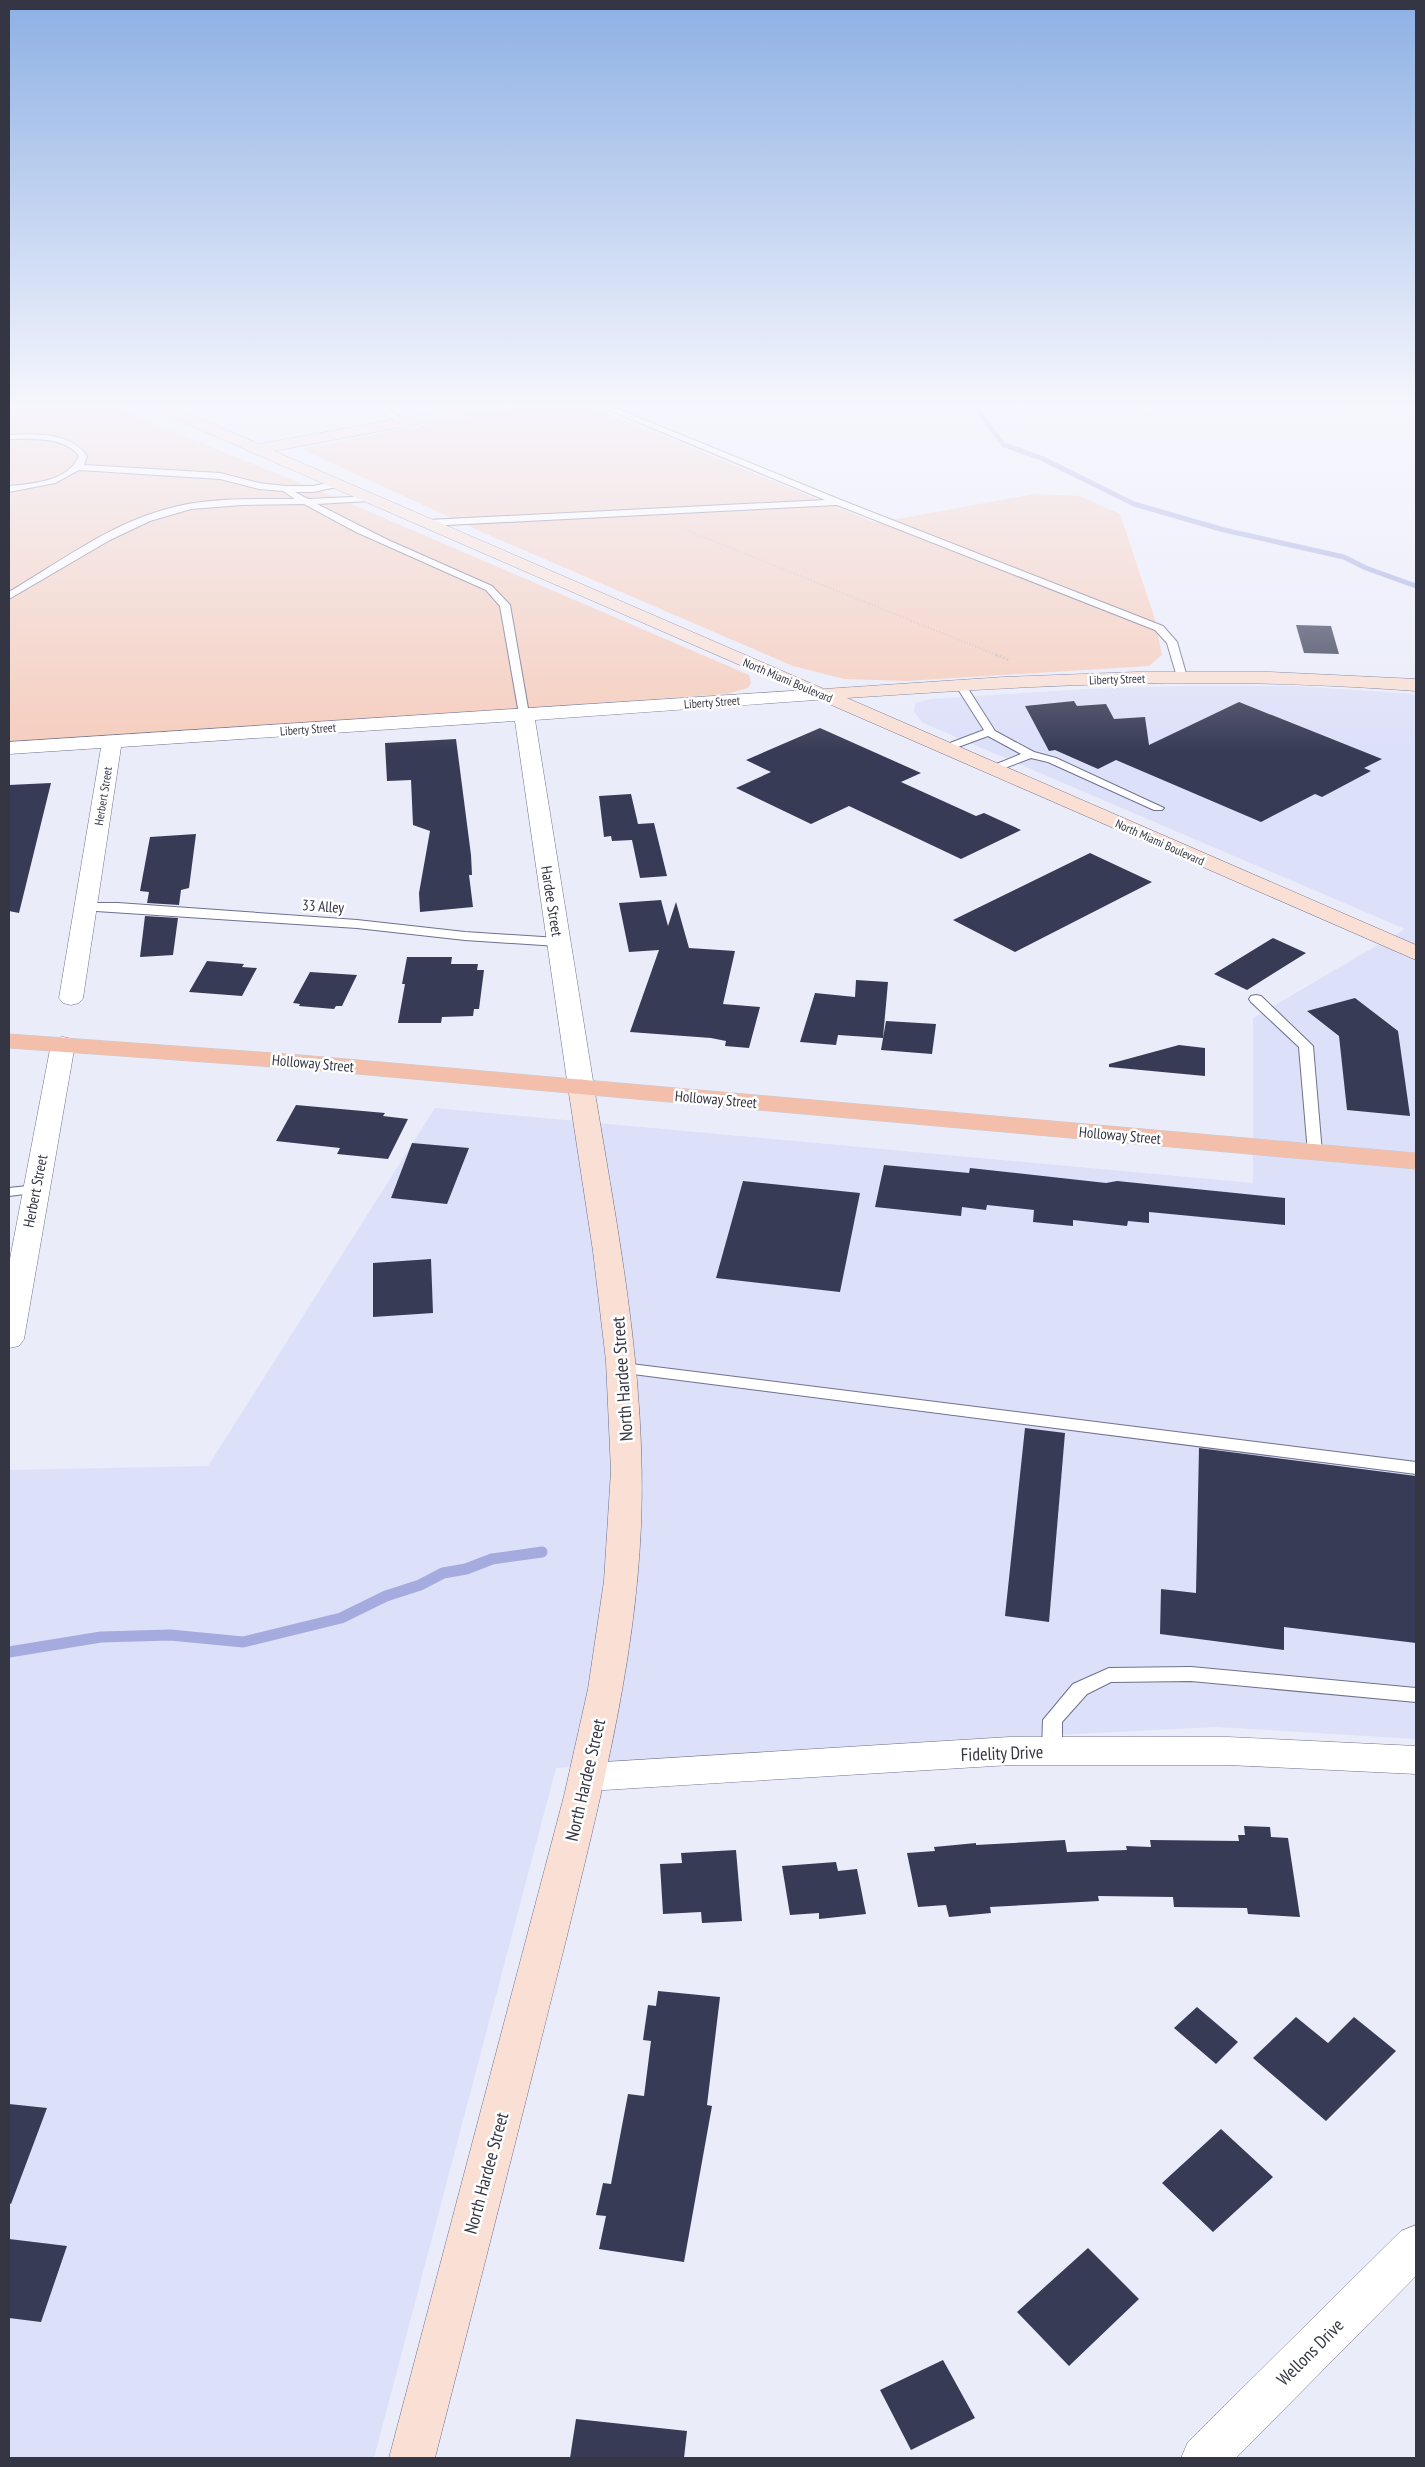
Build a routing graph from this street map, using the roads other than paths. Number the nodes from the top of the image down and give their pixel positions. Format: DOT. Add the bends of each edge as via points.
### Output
graph roads {
  1 [pos="143,522"];
  2 [pos="348,522"];
  3 [pos="447,522"];
  4 [pos="889,522"];
  5 [pos="428,523"];
  6 [pos="9,596"];
  7 [pos="1182,677"];
  8 [pos="1416,685"];
  9 [pos="961,686"];
  10 [pos="822,694"];
  11 [pos="524,714"];
  12 [pos="990,730"];
  13 [pos="112,742"];
  14 [pos="9,748"];
  15 [pos="946,748"];
  16 [pos="1030,754"];
  17 [pos="993,768"];
  18 [pos="1158,808"];
  19 [pos="85,907"];
  20 [pos="558,942"];
  21 [pos="1416,953"];
  22 [pos="71,998"];
  23 [pos="1256,999"];
  24 [pos="11,1040"];
  25 [pos="63,1044"];
  26 [pos="581,1087"];
  27 [pos="1315,1152"];
  28 [pos="1416,1162"];
  29 [pos="36,1189"];
  30 [pos="9,1192"];
  31 [pos="9,1339"];
  32 [pos="623,1368"];
  33 [pos="1416,1468"];
  34 [pos="1416,1695"];
  35 [pos="1052,1751"];
  36 [pos="1416,1760"];
  37 [pos="588,1777"];
  38 [pos="1416,2246"];
  39 [pos="412,2458"];
  40 [pos="1204,2458"];
  1 -- 6 [label="lane"];
  2 -- 11 [label="lane" via="490,588 505,605"];
  3 -- 5 [label="lane"];
  4 -- 7 [label="lane" via="1159,628 1172,642"];
  5 -- 10 [label="street, North Miami Boulevard"];
  7 -- 8 [label="street, Liberty Street" via="1273,677"];
  7 -- 9 [label="street, Liberty Street"];
  9 -- 10 [label="street, Liberty Street"];
  9 -- 12 [label="lane"];
  10 -- 11 [label="street, Liberty Street"];
  10 -- 15 [label="street, North Miami Boulevard"];
  11 -- 13 [label="street, Liberty Street"];
  11 -- 20 [label="street, Hardee Street"];
  12 -- 15 [label="lane"];
  12 -- 16 [label="lane"];
  13 -- 14 [label="street, Liberty Street"];
  13 -- 19 [label="street, Herbert Street"];
  15 -- 17 [label="street, North Miami Boulevard"];
  16 -- 17 [label="lane"];
  16 -- 18 [label="lane" via="1052,760"];
  17 -- 21 [label="street, North Miami Boulevard"];
  19 -- 20 [label="lane, 33 Alley" via="366,925"];
  19 -- 22 [label="street, Herbert Street"];
  20 -- 26 [label="street, Hardee Street"];
  23 -- 27 [label="lane" via="1306,1046"];
  24 -- 25 [label="main road, Holloway Street"];
  25 -- 26 [label="main road, Holloway Street"];
  25 -- 29 [label="street, Herbert Street"];
  26 -- 27 [label="main road, Holloway Street"];
  26 -- 32 [label="street, North Hardee Street"];
  27 -- 28 [label="main road, Holloway Street"];
  29 -- 30 [label="lane"];
  29 -- 31 [label="street, Herbert Street"];
  32 -- 33 [label="lane"];
  32 -- 37 [label="street, North Hardee Street" via="627,1449 618,1612"];
  34 -- 35 [label="lane" via="1190,1674 1109,1675 1080,1689 1053,1720"];
  35 -- 36 [label="street, Fidelity Drive" via="1228,1751"];
  35 -- 37 [label="street, Fidelity Drive"];
  37 -- 39 [label="street, North Hardee Street"];
  38 -- 40 [label="street, Wellons Drive"];
}
